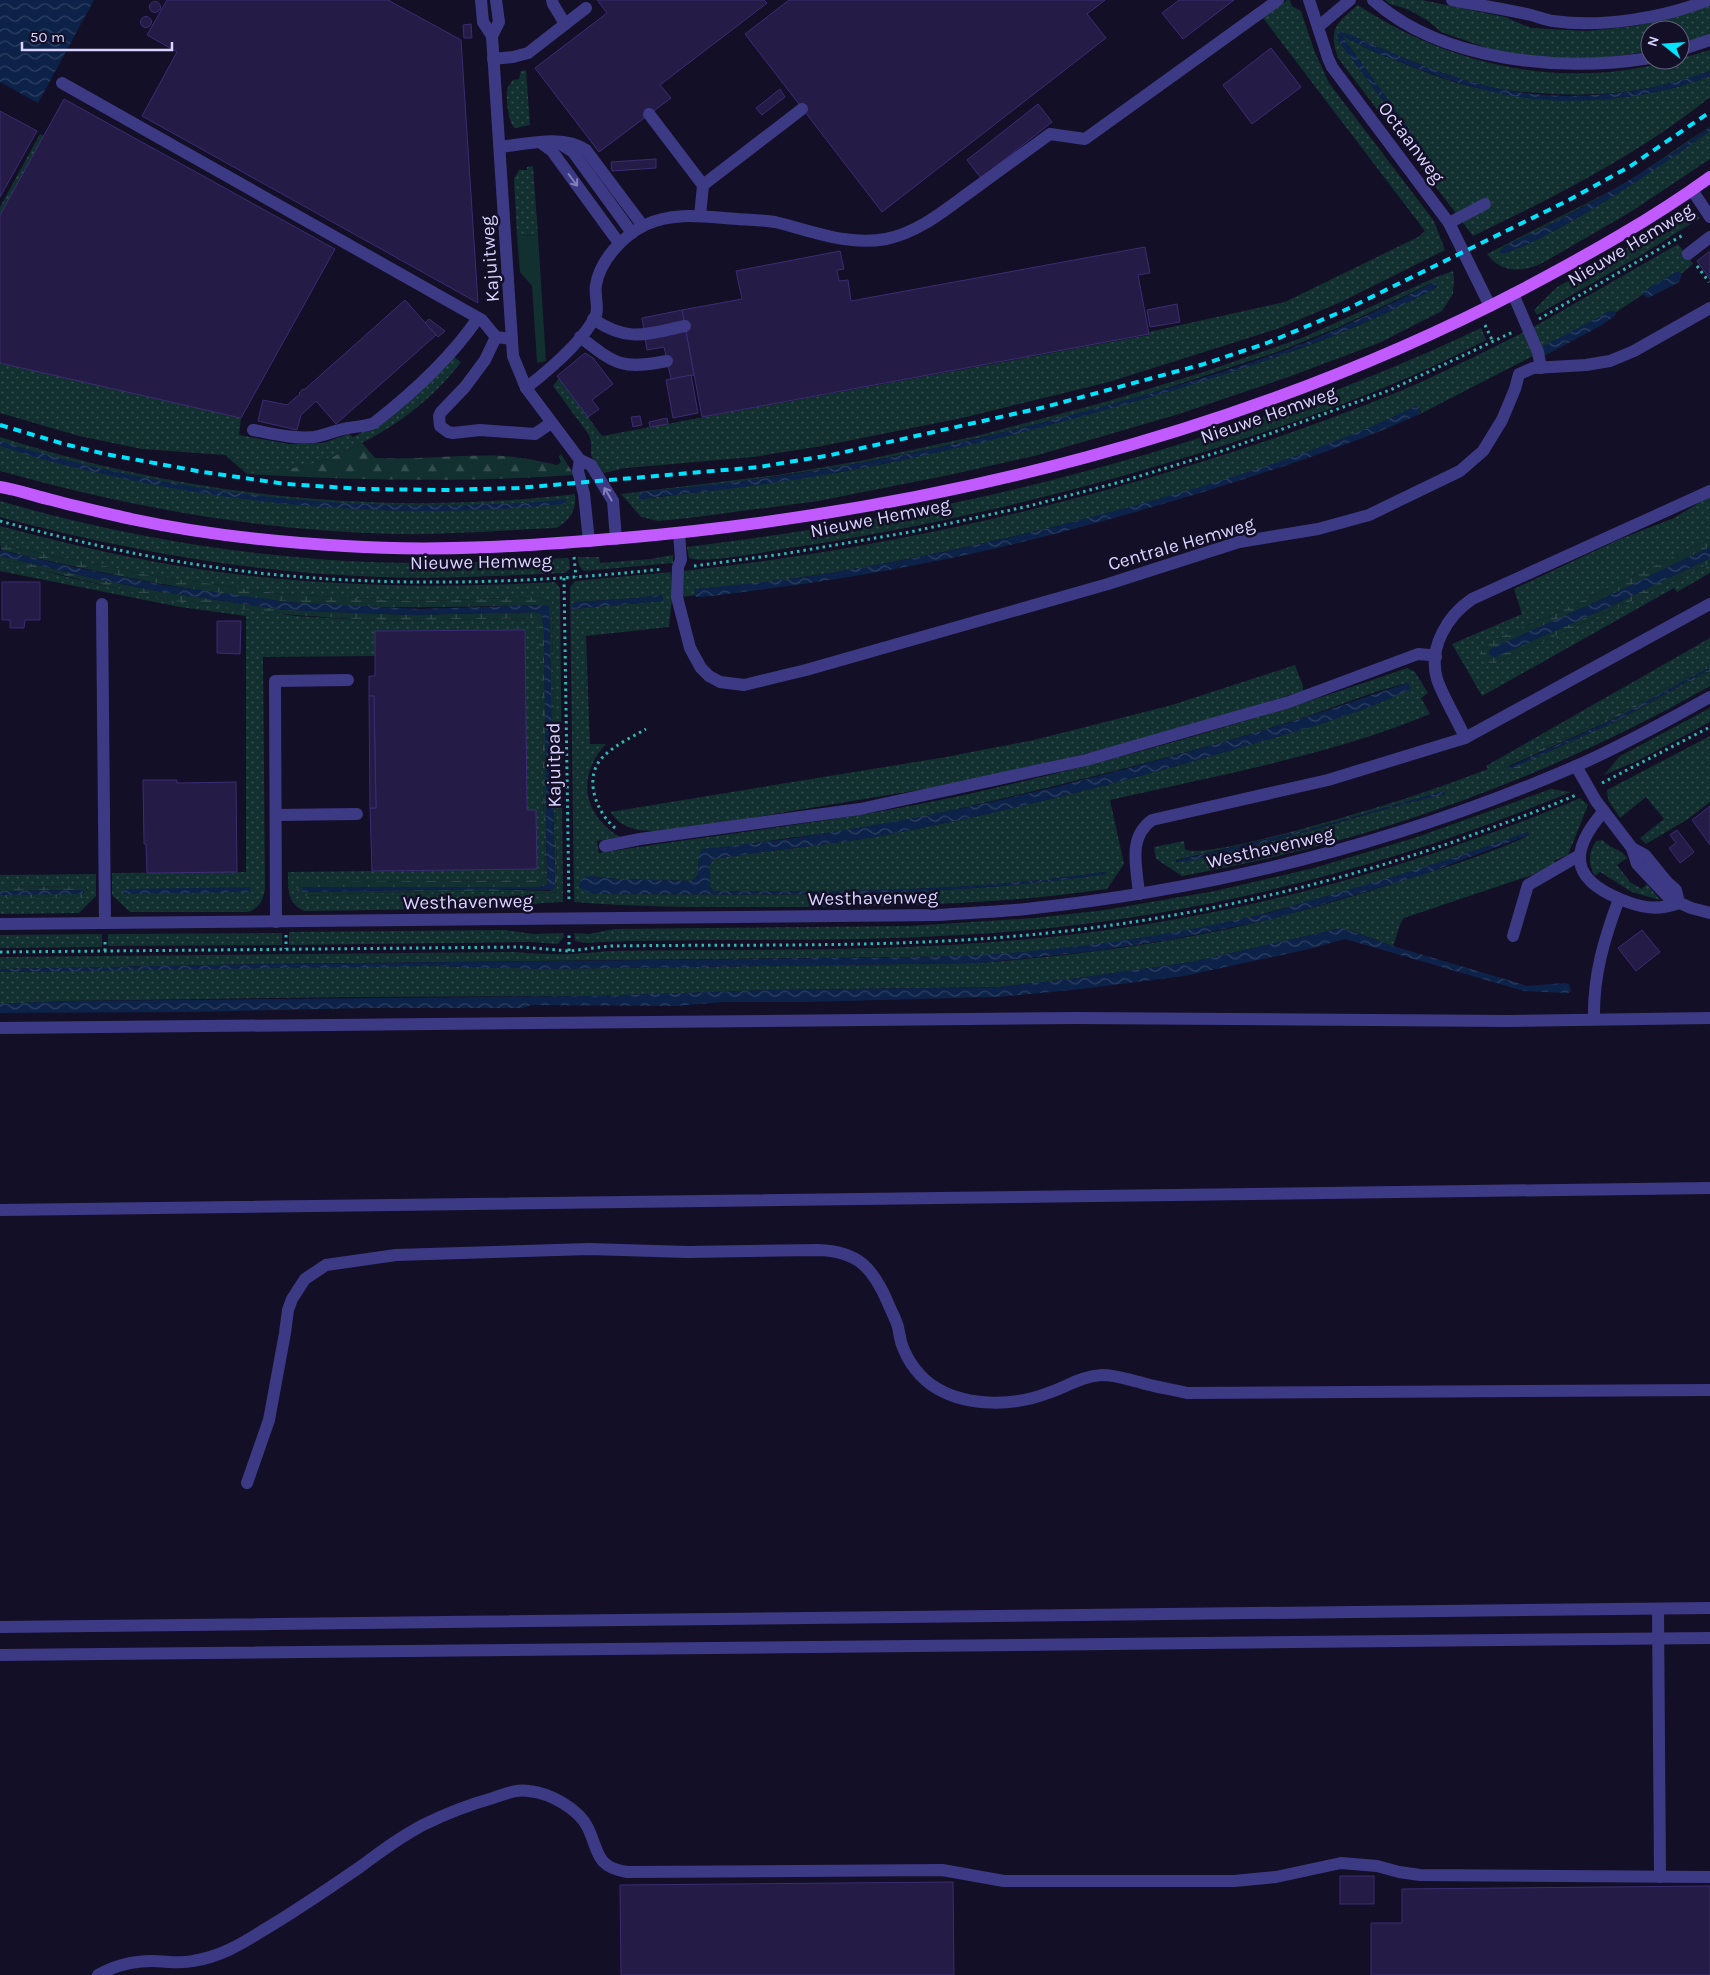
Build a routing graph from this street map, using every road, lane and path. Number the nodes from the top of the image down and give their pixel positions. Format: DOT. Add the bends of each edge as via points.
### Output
graph roads {
  1 [pos="481,0"];
  2 [pos="496,0"];
  3 [pos="552,0"];
  4 [pos="1309,0"];
  5 [pos="1350,0"];
  6 [pos="1372,0"];
  7 [pos="1452,0"];
  8 [pos="1708,0"];
  9 [pos="1276,1"];
  10 [pos="586,8"];
  11 [pos="565,24"];
  12 [pos="1318,27"];
  13 [pos="492,36"];
  14 [pos="1710,40"];
  15 [pos="1690,47"];
  16 [pos="493,59"];
  17 [pos="1640,60"];
  18 [pos="62,83"];
  19 [pos="802,109"];
  20 [pos="649,114"];
  21 [pos="548,142"];
  22 [pos="500,148"];
  23 [pos="1710,177"];
  24 [pos="703,185"];
  25 [pos="1692,190"];
  26 [pos="1485,204"];
  27 [pos="700,216"];
  28 [pos="1710,217"];
  29 [pos="1449,223"];
  30 [pos="644,226"];
  31 [pos="632,233"];
  32 [pos="1688,233"];
  33 [pos="1710,238"];
  34 [pos="619,244"];
  35 [pos="1688,254"];
  36 [pos="1513,294"];
  37 [pos="1490,306"];
  38 [pos="1710,308"];
  39 [pos="478,318"];
  40 [pos="593,318"];
  41 [pos="1526,325"];
  42 [pos="685,326"];
  43 [pos="496,337"];
  44 [pos="580,337"];
  45 [pos="512,339"];
  46 [pos="667,361"];
  47 [pos="1541,368"];
  48 [pos="526,388"];
  49 [pos="551,423"];
  50 [pos="253,430"];
  51 [pos="580,460"];
  52 [pos="3,487"];
  53 [pos="1710,491"];
  54 [pos="0,521"];
  55 [pos="679,533"];
  56 [pos="616,539"];
  57 [pos="589,541"];
  58 [pos="678,567"];
  59 [pos="564,578"];
  60 [pos="102,604"];
  61 [pos="1710,604"];
  62 [pos="1436,657"];
  63 [pos="348,680"];
  64 [pos="1710,697"];
  65 [pos="1710,727"];
  66 [pos="646,729"];
  67 [pos="1465,738"];
  68 [pos="1576,766"];
  69 [pos="1589,789"];
  70 [pos="1604,811"];
  71 [pos="357,814"];
  72 [pos="276,815"];
  73 [pos="640,839"];
  74 [pos="604,846"];
  75 [pos="1580,855"];
  76 [pos="1139,894"];
  77 [pos="1619,899"];
  78 [pos="1679,903"];
  79 [pos="1710,913"];
  80 [pos="569,918"];
  81 [pos="276,922"];
  82 [pos="105,923"];
  83 [pos="0,924"];
  84 [pos="1513,936"];
  85 [pos="569,951"];
  86 [pos="1710,1018"];
  87 [pos="1594,1020"];
  88 [pos="0,1028"];
  89 [pos="1710,1188"];
  90 [pos="0,1210"];
  91 [pos="1710,1390"];
  92 [pos="247,1484"];
  93 [pos="1710,1608"];
  94 [pos="1658,1609"];
  95 [pos="0,1627"];
  96 [pos="1658,1638"];
  97 [pos="1710,1638"];
  98 [pos="0,1655"];
  99 [pos="1660,1877"];
  100 [pos="1710,1877"];
  101 [pos="98,1975"];
  1 -- 13 [label="street" via="483,22"];
  2 -- 13 [label="street" via="498,22"];
  3 -- 11 [label="street"];
  4 -- 12 [label="street, Octaanweg"];
  5 -- 12 [label="street"];
  6 -- 17 [label="street" via="1417,30 1473,50 1545,64"];
  7 -- 8 [label="street" via="1552,21 1584,23 1626,21"];
  9 -- 27 [label="street" via="1086,139 1050,134 934,218 902,234 886,239 840,240 773,222"];
  10 -- 11 [label="street"];
  11 -- 16 [label="street" via="528,53"];
  12 -- 29 [label="street, Octaanweg" via="1338,76"];
  13 -- 16 [label="street, Kajuitweg"];
  14 -- 15 [label="street"];
  16 -- 22 [label="street, Kajuitweg"];
  18 -- 39 [label="street"];
  19 -- 24 [label="street"];
  20 -- 24 [label="street"];
  21 -- 22 [label="street"];
  21 -- 30 [label="street" via="571,142 586,150"];
  21 -- 31 [label="street" via="563,144 573,152"];
  21 -- 34 [label="street, one-way"];
  22 -- 45 [label="street, Kajuitweg"];
  23 -- 25 [label="main road, Nieuwe Hemweg"];
  24 -- 27 [label="street"];
  25 -- 28 [label="street"];
  25 -- 36 [label="main road, Nieuwe Hemweg" via="1585,256"];
  26 -- 29 [label="street"];
  27 -- 30 [label="street" via="674,216"];
  29 -- 37 [label="street, Octaanweg"];
  30 -- 31 [label="street"];
  31 -- 34 [label="street"];
  32 -- 41 [label="path, Nieuwe Hemweg"];
  33 -- 35 [label="street"];
  34 -- 40 [label="street" via="595,285 596,313"];
  36 -- 37 [label="main road, Nieuwe Hemweg"];
  36 -- 41 [label="street"];
  37 -- 55 [label="main road, Nieuwe Hemweg" via="1325,380 1139,442 920,496 764,523"];
  38 -- 47 [label="street, Centrale Hemweg" via="1622,357 1598,364"];
  39 -- 43 [label="street"];
  39 -- 50 [label="street" via="427,378 366,426 302,438"];
  40 -- 42 [label="street" via="612,331 626,334"];
  40 -- 44 [label="street"];
  41 -- 47 [label="street"];
  41 -- 58 [label="path, Nieuwe Hemweg" via="1390,390 1254,440 1120,482 1030,506 910,532 783,554"];
  43 -- 45 [label="street"];
  43 -- 49 [label="street" via="485,360 438,416 440,426 453,432 480,430 535,434"];
  44 -- 46 [label="street" via="620,364 644,366"];
  44 -- 48 [label="street" via="551,368"];
  45 -- 48 [label="street, Kajuitweg" via="513,356"];
  47 -- 58 [label="street, Centrale Hemweg" via="1519,374 1509,406 1494,436 1483,451 1460,471 1369,515 1318,529 1239,542 1108,584 744,685 720,682 698,664 690,648 677,597"];
  48 -- 49 [label="street, Kajuitweg"];
  49 -- 51 [label="street, Kajuitweg"];
  56 -- 51 [label="street, Kajuitweg, one-way" via="613,501 591,465"];
  51 -- 57 [label="street" via="578,471"];
  52 -- 57 [label="main road, Nieuwe Hemweg" via="137,520 292,542 441,548"];
  53 -- 62 [label="street" via="1472,599 1446,624"];
  54 -- 59 [label="path, Nieuwe Hemweg" via="148,556 276,575 380,581"];
  55 -- 56 [label="main road, Nieuwe Hemweg"];
  55 -- 58 [label="street" via="681,560"];
  56 -- 57 [label="main road, Nieuwe Hemweg"];
  58 -- 59 [label="path, Nieuwe Hemweg"];
  59 -- 80 [label="path, Kajuitpad"];
  60 -- 82 [label="street"];
  61 -- 67 [label="street"];
  62 -- 67 [label="street" via="1437,678"];
  62 -- 73 [label="street" via="1418,654 1289,702 1077,762 860,809"];
  63 -- 72 [label="street" via="275,681"];
  64 -- 68 [label="street, Westhavenweg"];
  65 -- 69 [label="path"];
  66 -- 73 [label="path" via="603,756 594,772 593,783 593,793 609,823"];
  67 -- 76 [label="street" via="1328,780 1152,820 1140,832 1135,846"];
  68 -- 69 [label="street"];
  68 -- 76 [label="street, Westhavenweg" via="1484,804 1337,851 1222,879"];
  69 -- 70 [label="street"];
  70 -- 75 [label="street" via="1586,836"];
  70 -- 78 [label="street" via="1632,848 1637,864 1669,898"];
  71 -- 72 [label="street"];
  72 -- 81 [label="street"];
  73 -- 74 [label="street"];
  75 -- 77 [label="street" via="1582,871 1588,881"];
  75 -- 84 [label="street" via="1528,885"];
  76 -- 80 [label="street, Westhavenweg" via="1025,909 937,915"];
  77 -- 78 [label="street" via="1648,908"];
  77 -- 87 [label="street" via="1599,959"];
  78 -- 79 [label="street"];
  80 -- 81 [label="street, Westhavenweg"];
  80 -- 85 [label="path, Kajuitpad"];
  81 -- 82 [label="street, Westhavenweg"];
  82 -- 83 [label="street, Westhavenweg"];
  86 -- 87 [label="street"];
  87 -- 88 [label="street" via="1065,1018"];
  89 -- 90 [label="street"];
  91 -- 92 [label="street" via="1187,1393 1101,1375 1029,1399 976,1401 942,1391 924,1380 904,1349 878,1280 860,1262 839,1252 589,1249 396,1255 326,1266 315,1271 298,1288 288,1310 269,1420"];
  93 -- 94 [label="street"];
  94 -- 95 [label="street"];
  94 -- 96 [label="street"];
  96 -- 97 [label="street"];
  96 -- 98 [label="street"];
  96 -- 99 [label="street"];
  99 -- 100 [label="street"];
  99 -- 101 [label="street" via="1420,1875 1341,1863 1276,1877 1234,1881 1004,1880 942,1870 627,1872 602,1861 588,1827 574,1810 541,1794 519,1790 469,1805 421,1826 297,1911 226,1952 192,1961 126,1964"];
}
